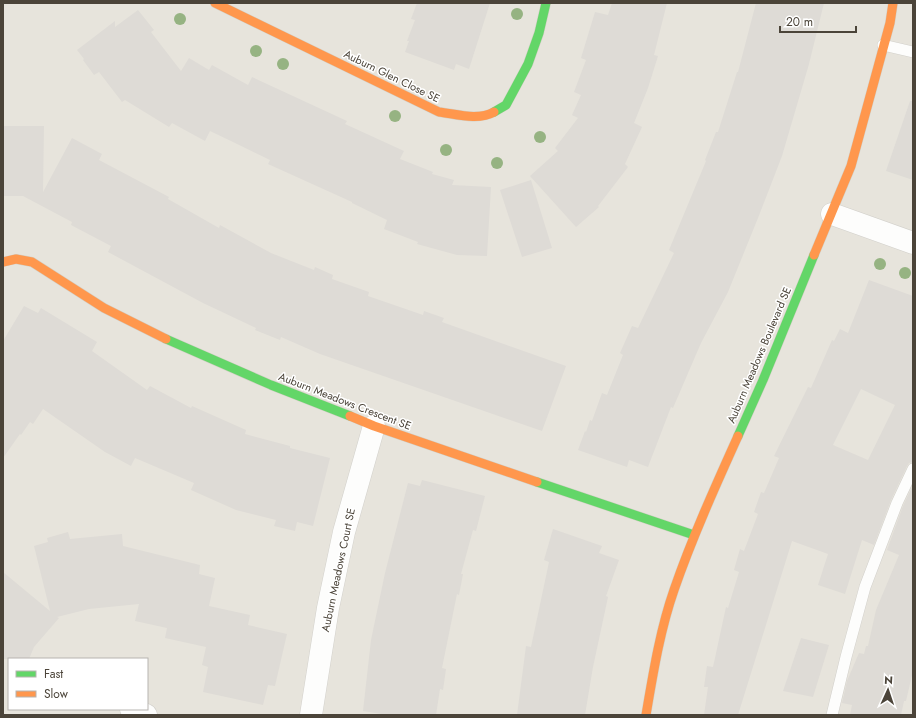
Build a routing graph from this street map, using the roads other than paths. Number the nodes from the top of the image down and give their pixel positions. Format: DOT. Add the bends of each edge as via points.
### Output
graph roads {
  1 [pos="215,3"];
  2 [pos="546,3"];
  3 [pos="893,3"];
  4 [pos="883,45"];
  5 [pos="913,52"];
  6 [pos="832,214"];
  7 [pos="913,243"];
  8 [pos="3,262"];
  9 [pos="374,426"];
  10 [pos="913,469"];
  11 [pos="694,535"];
  12 [pos="134,710"];
  13 [pos="146,715"];
  14 [pos="311,715"];
  15 [pos="646,715"];
  16 [pos="832,715"];
  1 -- 2 [label="street, Auburn Glen Close SE" via="439,112 472,117 489,115 506,105 528,64"];
  3 -- 4 [label="street, Auburn Meadows Boulevard SE"];
  4 -- 5 [label="lane"];
  4 -- 6 [label="street, Auburn Meadows Boulevard SE" via="851,166"];
  6 -- 7 [label="street"];
  6 -- 11 [label="street, Auburn Meadows Boulevard SE"];
  8 -- 9 [label="street, Auburn Meadows Crescent SE" via="16,259 32,262 104,308 177,345 271,386"];
  9 -- 11 [label="street, Auburn Meadows Crescent SE"];
  9 -- 14 [label="street, Auburn Meadows Court SE" via="342,539"];
  10 -- 16 [label="lane" via="865,587"];
  11 -- 15 [label="street, Auburn Meadows Boulevard SE" via="673,592 656,658"];
  12 -- 13 [label="street"];
}
